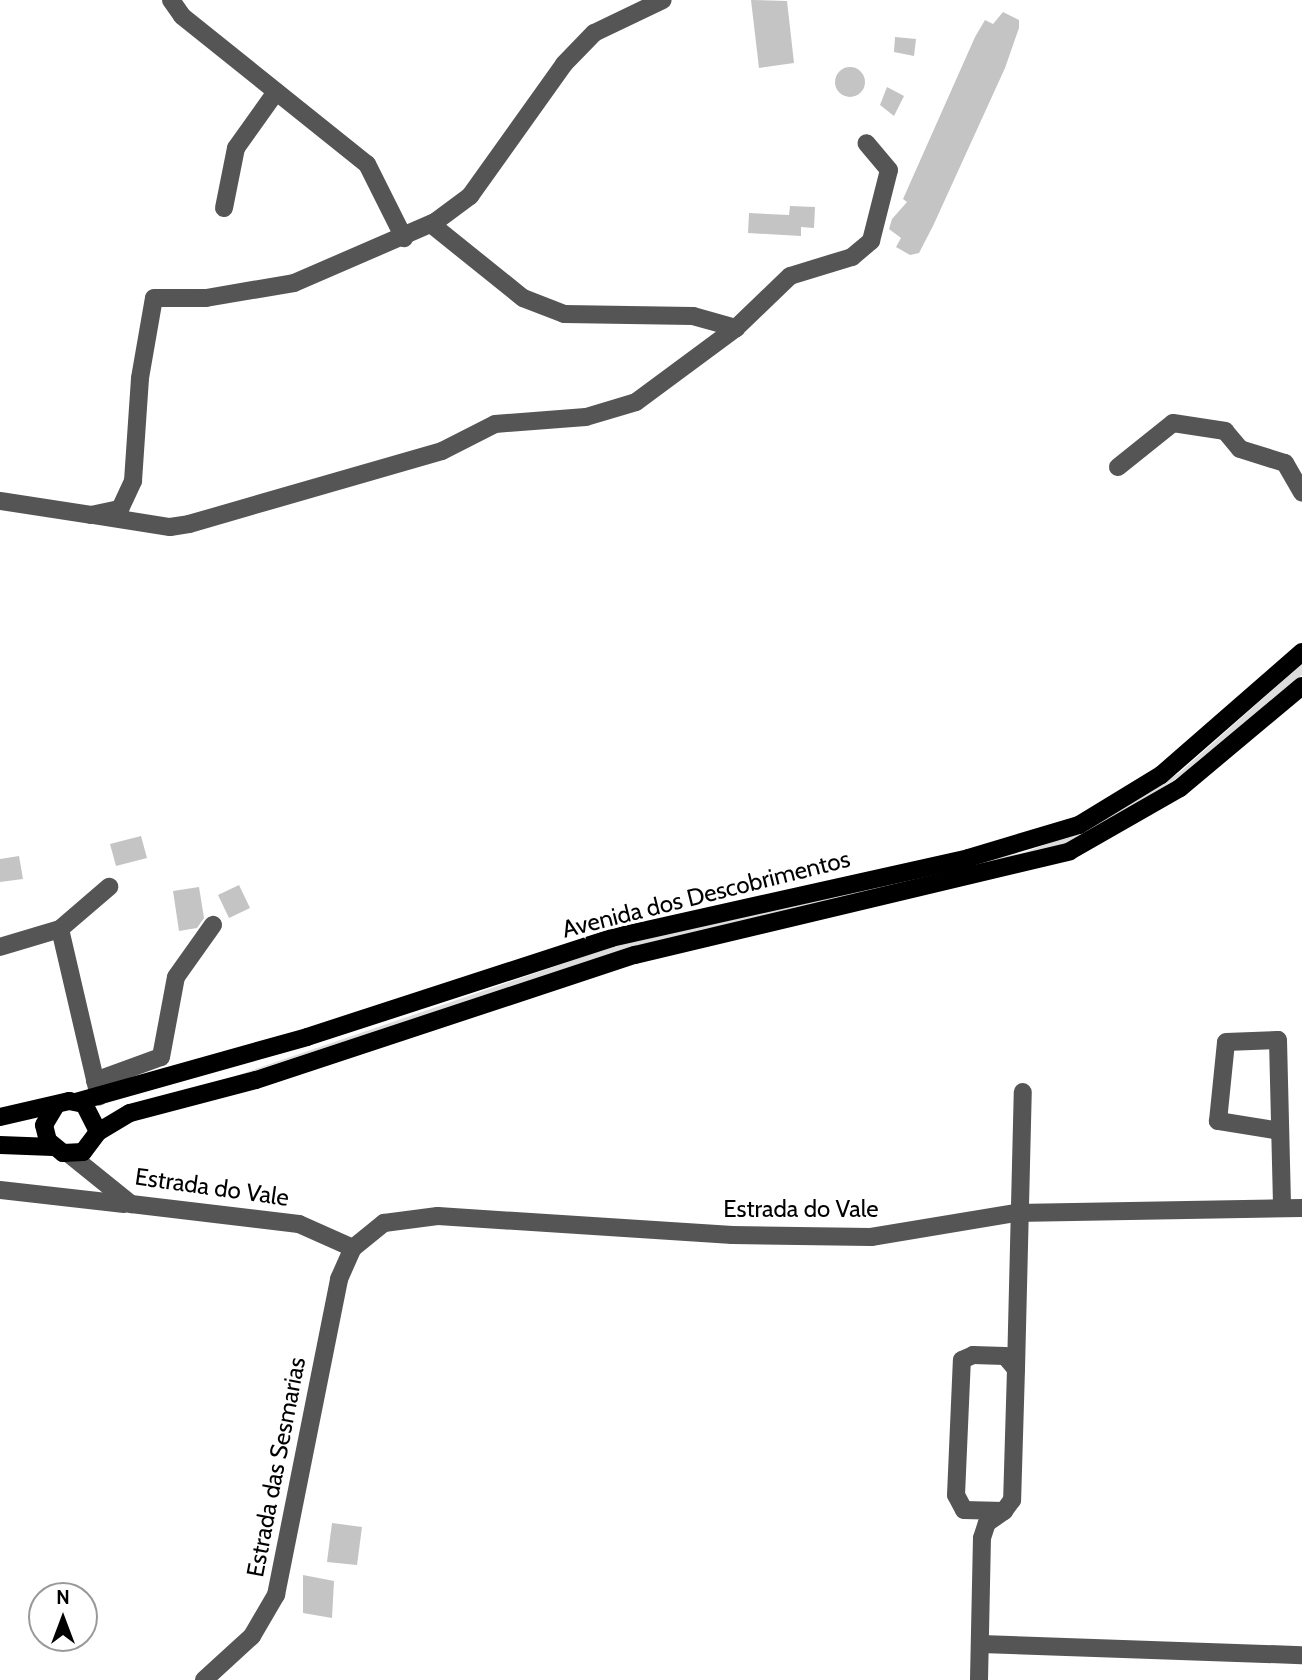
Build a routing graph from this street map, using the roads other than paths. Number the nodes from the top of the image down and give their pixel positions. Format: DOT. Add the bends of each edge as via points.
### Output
graph roads {
  1 [pos="171,0"];
  2 [pos="663,0"];
  3 [pos="276,92"];
  4 [pos="866,143"];
  5 [pos="224,208"];
  6 [pos="430,224"];
  7 [pos="404,237"];
  8 [pos="736,328"];
  9 [pos="1118,467"];
  10 [pos="133,481"];
  11 [pos="1302,492"];
  12 [pos="0,501"];
  13 [pos="93,515"];
  14 [pos="128,523"];
  15 [pos="1302,652"];
  16 [pos="1302,686"];
  17 [pos="109,887"];
  18 [pos="213,925"];
  19 [pos="60,929"];
  20 [pos="0,947"];
  21 [pos="97,1089"];
  22 [pos="1023,1092"];
  23 [pos="76,1102"];
  24 [pos="56,1105"];
  25 [pos="0,1117"];
  26 [pos="1280,1131"];
  27 [pos="97,1132"];
  28 [pos="0,1145"];
  29 [pos="61,1151"];
  30 [pos="0,1190"];
  31 [pos="125,1202"];
  32 [pos="1282,1208"];
  33 [pos="1302,1208"];
  34 [pos="1016,1213"];
  35 [pos="354,1248"];
  36 [pos="1014,1332"];
  37 [pos="990,1356"];
  38 [pos="1016,1369"];
  39 [pos="964,1510"];
  40 [pos="1004,1511"];
  41 [pos="982,1538"];
  42 [pos="981,1644"];
  43 [pos="1302,1655"];
  44 [pos="204,1680"];
  45 [pos="979,1680"];
  1 -- 3 [label="street"];
  2 -- 6 [label="street" via="594,33 564,64 470,196"];
  3 -- 5 [label="street" via="236,148"];
  3 -- 7 [label="street" via="367,164"];
  4 -- 8 [label="street" via="888,170 871,241 852,257 790,276"];
  6 -- 7 [label="street"];
  6 -- 8 [label="street" via="523,298 564,314 693,316"];
  7 -- 10 [label="street" via="294,283 205,298 154,298 140,377"];
  8 -- 14 [label="street" via="636,402 608,413 495,424 442,451 218,517 170,527"];
  9 -- 11 [label="street" via="1173,423 1225,431 1240,449 1285,463"];
  10 -- 13 [label="street" via="120,509"];
  10 -- 14 [label="street"];
  12 -- 13 [label="street"];
  13 -- 14 [label="street"];
  15 -- 21 [label="main road, Avenida dos Descobrimentos" via="1161,775 1079,825 968,858 611,938 307,1037"];
  16 -- 27 [label="main road, Avenida dos Descobrimentos" via="1180,789 1070,851 635,955 256,1080 131,1114"];
  17 -- 19 [label="street"];
  18 -- 21 [label="street" via="176,977 161,1057"];
  19 -- 20 [label="street"];
  19 -- 21 [label="street"];
  21 -- 23 [label="main road, Avenida dos Descobrimentos"];
  22 -- 34 [label="street"];
  23 -- 24 [label="main road"];
  23 -- 27 [label="main road" via="95,1116"];
  24 -- 25 [label="main road"];
  24 -- 29 [label="main road" via="44,1125"];
  26 -- 26 [label="street" via="1278,1040 1226,1042 1218,1121 1230,1128"];
  26 -- 32 [label="street"];
  27 -- 29 [label="main road" via="89,1147"];
  28 -- 29 [label="main road"];
  29 -- 31 [label="street"];
  30 -- 31 [label="street, Estrada do Vale"];
  31 -- 35 [label="street, Estrada do Vale" via="299,1224"];
  32 -- 33 [label="street, Estrada do Vale"];
  32 -- 34 [label="street, Estrada do Vale"];
  34 -- 35 [label="street, Estrada do Vale" via="871,1237 438,1216 384,1223"];
  34 -- 36 [label="street"];
  35 -- 44 [label="street, Estrada das Sesmarias" via="338,1279 276,1595 252,1636"];
  36 -- 37 [label="street"];
  36 -- 38 [label="street"];
  37 -- 38 [label="street" via="1005,1356"];
  37 -- 39 [label="street" via="962,1360 956,1495"];
  38 -- 40 [label="street" via="1012,1500"];
  39 -- 40 [label="street"];
  39 -- 41 [label="street"];
  40 -- 41 [label="street" via="987,1523"];
  41 -- 42 [label="street"];
  42 -- 43 [label="street"];
  42 -- 45 [label="street"];
}
